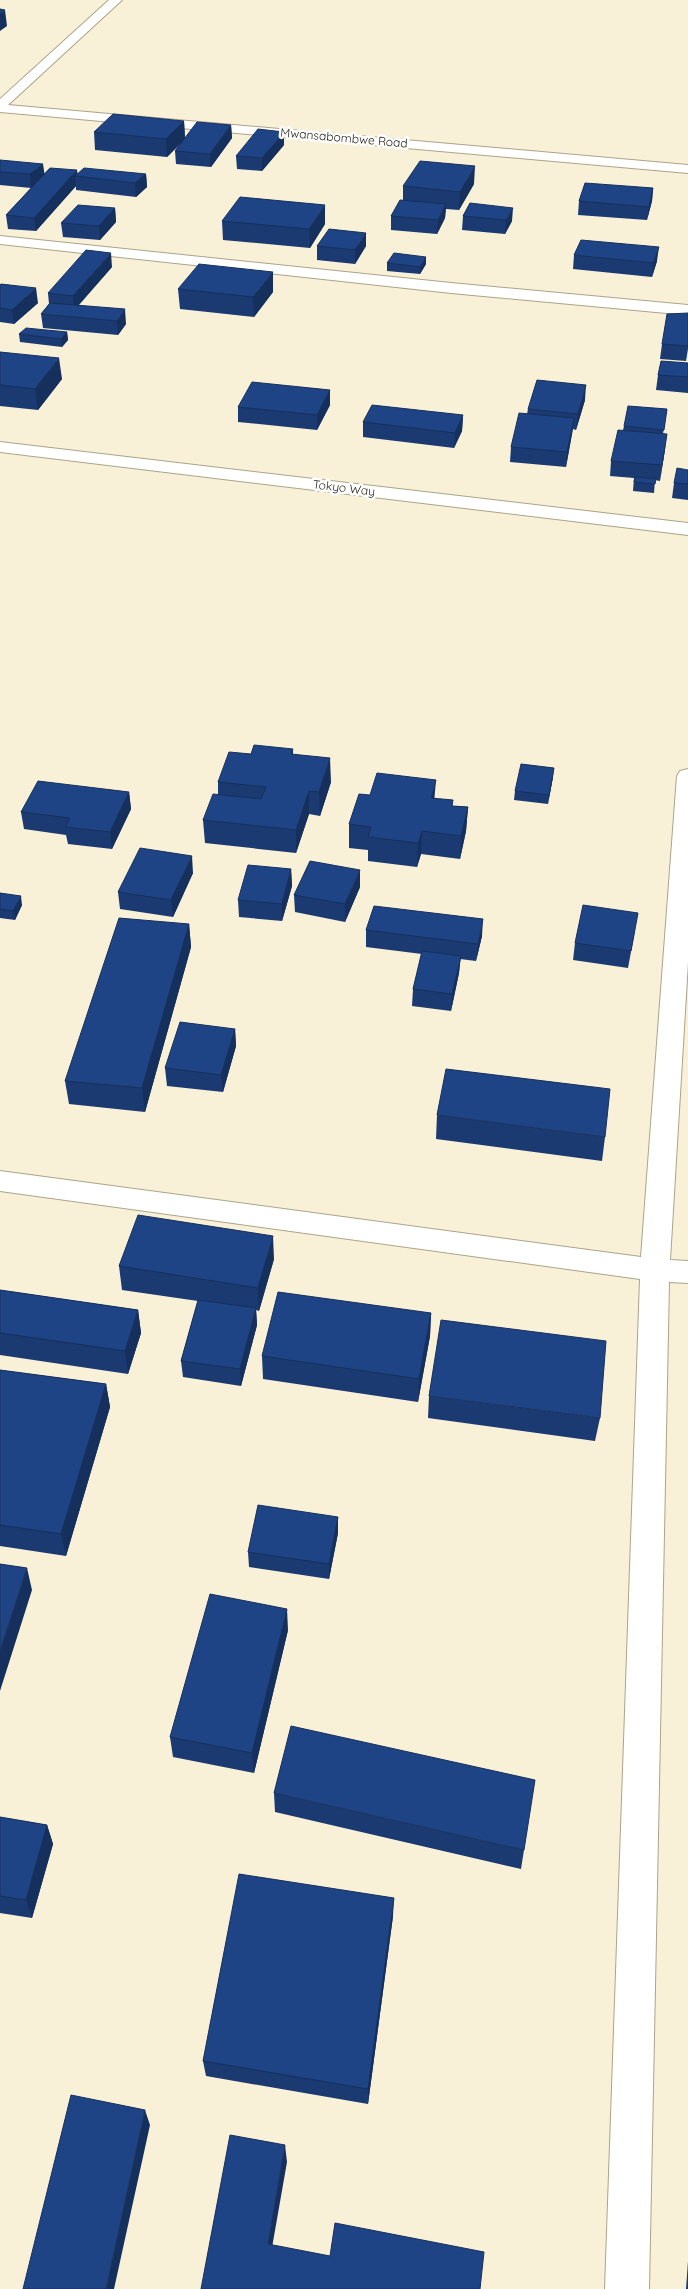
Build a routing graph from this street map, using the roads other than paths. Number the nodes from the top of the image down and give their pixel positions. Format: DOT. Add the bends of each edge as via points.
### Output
graph roads {
  1 [pos="116,0"];
  2 [pos="0,107"];
  3 [pos="688,168"];
  4 [pos="0,240"];
  5 [pos="688,310"];
  6 [pos="0,447"];
  7 [pos="688,529"];
  8 [pos="688,776"];
  9 [pos="0,1180"];
  10 [pos="655,1270"];
  11 [pos="688,1272"];
  12 [pos="627,2289"];
  1 -- 2 [label="street"];
  2 -- 3 [label="street, Mwansabombwe Road"];
  4 -- 5 [label="street"];
  6 -- 7 [label="street, Tokyo Way"];
  8 -- 10 [label="street"];
  9 -- 10 [label="street"];
  10 -- 11 [label="street"];
  10 -- 12 [label="street"];
}
